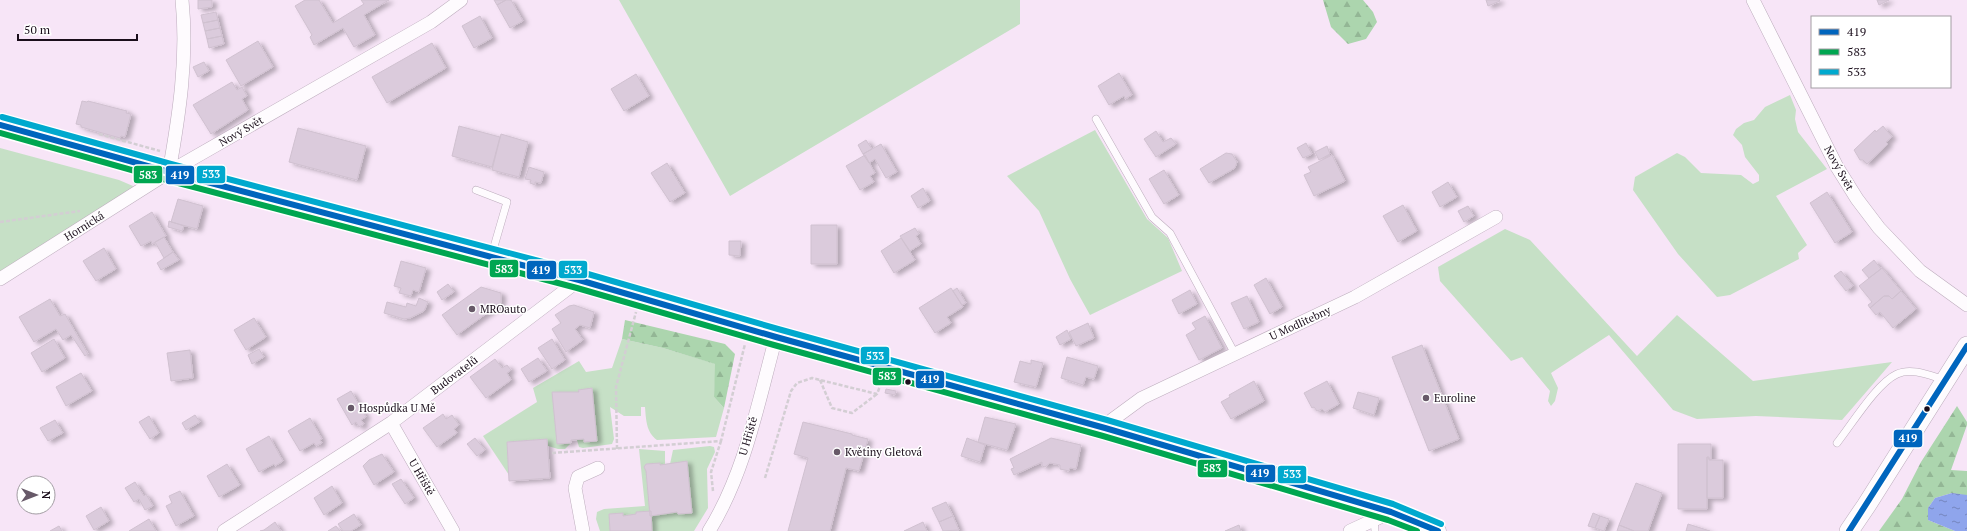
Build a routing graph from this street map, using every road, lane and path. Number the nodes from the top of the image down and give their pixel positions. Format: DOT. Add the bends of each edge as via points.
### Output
graph roads {
  1 [pos="182,0"];
  2 [pos="461,0"];
  3 [pos="1753,0"];
  4 [pos="1096,119"];
  5 [pos="0,125"];
  6 [pos="169,172"];
  7 [pos="476,190"];
  8 [pos="102,214"];
  9 [pos="1496,217"];
  10 [pos="0,222"];
  11 [pos="491,256"];
  12 [pos="0,279"];
  13 [pos="579,280"];
  14 [pos="640,297"];
  15 [pos="1967,305"];
  16 [pos="748,329"];
  17 [pos="776,337"];
  18 [pos="1967,346"];
  19 [pos="1235,354"];
  20 [pos="887,368"];
  21 [pos="820,380"];
  22 [pos="1946,380"];
  23 [pos="877,394"];
  24 [pos="391,423"];
  25 [pos="1105,428"];
  26 [pos="721,441"];
  27 [pos="1837,443"];
  28 [pos="617,449"];
  29 [pos="552,453"];
  30 [pos="598,468"];
  31 [pos="765,478"];
  32 [pos="1391,512"];
  33 [pos="716,520"];
  34 [pos="1375,525"];
  35 [pos="224,531"];
  36 [pos="453,531"];
  37 [pos="583,531"];
  38 [pos="709,531"];
  39 [pos="1350,531"];
  40 [pos="1438,531"];
  41 [pos="1849,531"];
  1 -- 6 [label="street" via="184,18 180,111"];
  2 -- 6 [label="street, Nový Svět" via="431,22"];
  3 -- 15 [label="street, Nový Svět" via="1834,160 1857,199 1879,228 1920,271"];
  4 -- 19 [label="lane" via="1152,217 1170,233"];
  5 -- 6 [label="street"];
  6 -- 8 [label="street, Hornická"];
  6 -- 11 [label="street"];
  7 -- 11 [label="lane" via="507,202"];
  8 -- 10 [label="path" via="94,209"];
  8 -- 12 [label="street, Hornická"];
  9 -- 19 [label="street, U Modlitebny" via="1355,297"];
  11 -- 13 [label="street"];
  13 -- 14 [label="street"];
  13 -- 24 [label="street, Budovatelů"];
  14 -- 16 [label="street"];
  14 -- 28 [label="path" via="616,387"];
  16 -- 17 [label="street"];
  16 -- 26 [label="path"];
  17 -- 20 [label="street"];
  17 -- 33 [label="street, U Hřiště" via="740,467"];
  18 -- 22 [label="main road"];
  19 -- 25 [label="street, U Modlitebny" via="1142,398"];
  20 -- 23 [label="path"];
  20 -- 25 [label="street"];
  21 -- 23 [label="path"];
  21 -- 23 [label="path" via="832,408 852,413"];
  21 -- 31 [label="path" via="807,378 797,382 791,391"];
  22 -- 27 [label="lane" via="1918,372 1898,373 1882,385"];
  22 -- 41 [label="main road"];
  24 -- 35 [label="street, Budovatelů"];
  24 -- 36 [label="street, U Hřiště"];
  25 -- 32 [label="street"];
  26 -- 28 [label="path"];
  26 -- 33 [label="path" via="711,472"];
  28 -- 29 [label="path"];
  30 -- 37 [label="street" via="578,478 575,488"];
  32 -- 34 [label="street"];
  32 -- 40 [label="street"];
  33 -- 38 [label="street, U Hřiště"];
  34 -- 39 [label="street"];
}
